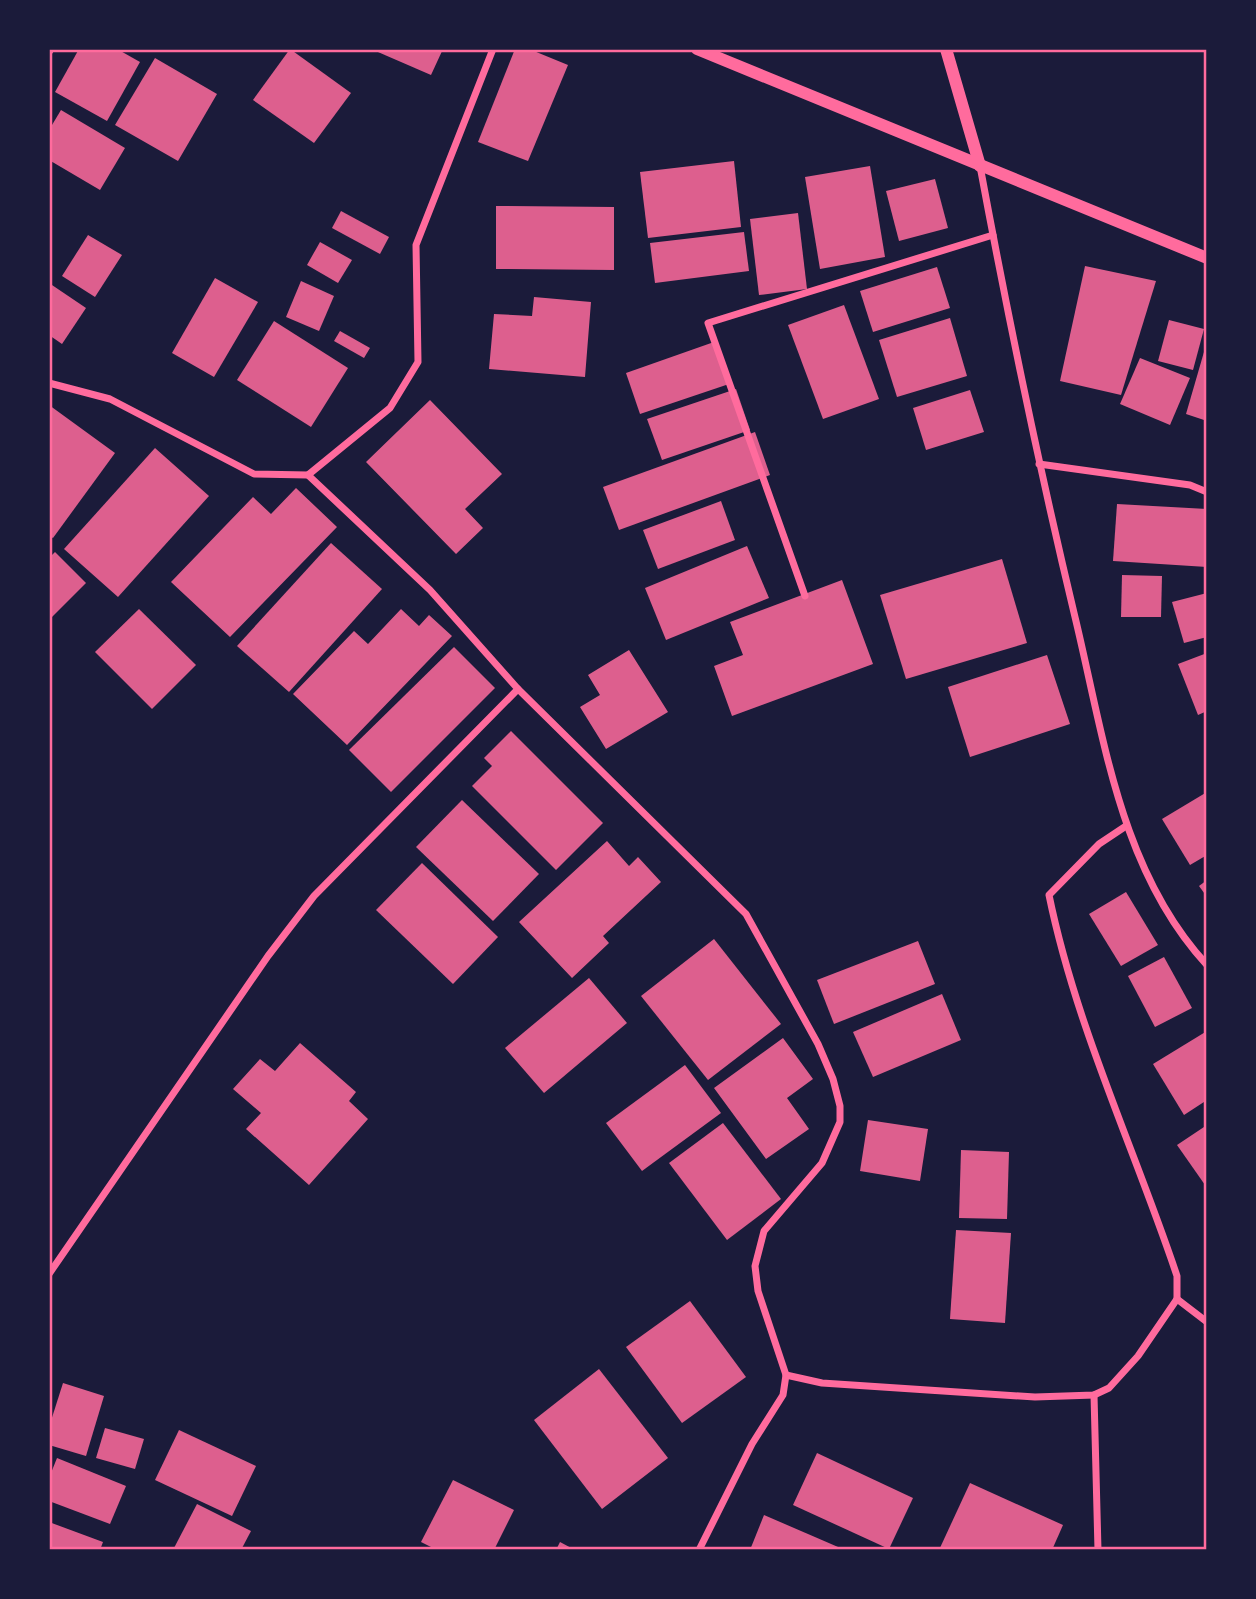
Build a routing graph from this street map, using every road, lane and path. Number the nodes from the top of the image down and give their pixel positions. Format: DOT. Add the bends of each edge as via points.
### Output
graph roads {
  1 [pos="493,49"];
  2 [pos="697,49"];
  3 [pos="946,49"];
  4 [pos="979,166"];
  5 [pos="993,235"];
  6 [pos="1207,258"];
  7 [pos="49,383"];
  8 [pos="1039,464"];
  9 [pos="308,475"];
  10 [pos="1207,492"];
  11 [pos="805,596"];
  12 [pos="518,689"];
  13 [pos="1126,826"];
  14 [pos="1207,965"];
  15 [pos="49,1274"];
  16 [pos="1177,1299"];
  17 [pos="1207,1322"];
  18 [pos="786,1375"];
  19 [pos="1094,1395"];
  20 [pos="699,1550"];
  21 [pos="1098,1550"];
  1 -- 9 [label="street" via="416,245 418,362 390,408"];
  2 -- 4 [label="street"];
  3 -- 4 [label="street"];
  4 -- 5 [label="street"];
  4 -- 6 [label="street"];
  5 -- 8 [label="street"];
  5 -- 11 [label="street" via="708,323"];
  7 -- 9 [label="street" via="110,399 254,474"];
  8 -- 10 [label="street" via="1191,485"];
  8 -- 13 [label="street"];
  9 -- 12 [label="street" via="429,590"];
  12 -- 15 [label="street" via="314,896"];
  12 -- 18 [label="street" via="746,914 833,1079 840,1122 830,1148 812,1178 764,1231 755,1266 765,1318"];
  13 -- 14 [label="street" via="1159,901"];
  13 -- 16 [label="street" via="1099,844 1049,895 1096,1055 1177,1276"];
  16 -- 17 [label="street"];
  16 -- 19 [label="street" via="1123,1375"];
  18 -- 19 [label="street" via="835,1384 1035,1396"];
  18 -- 20 [label="street" via="782,1395"];
  19 -- 21 [label="street"];
}
